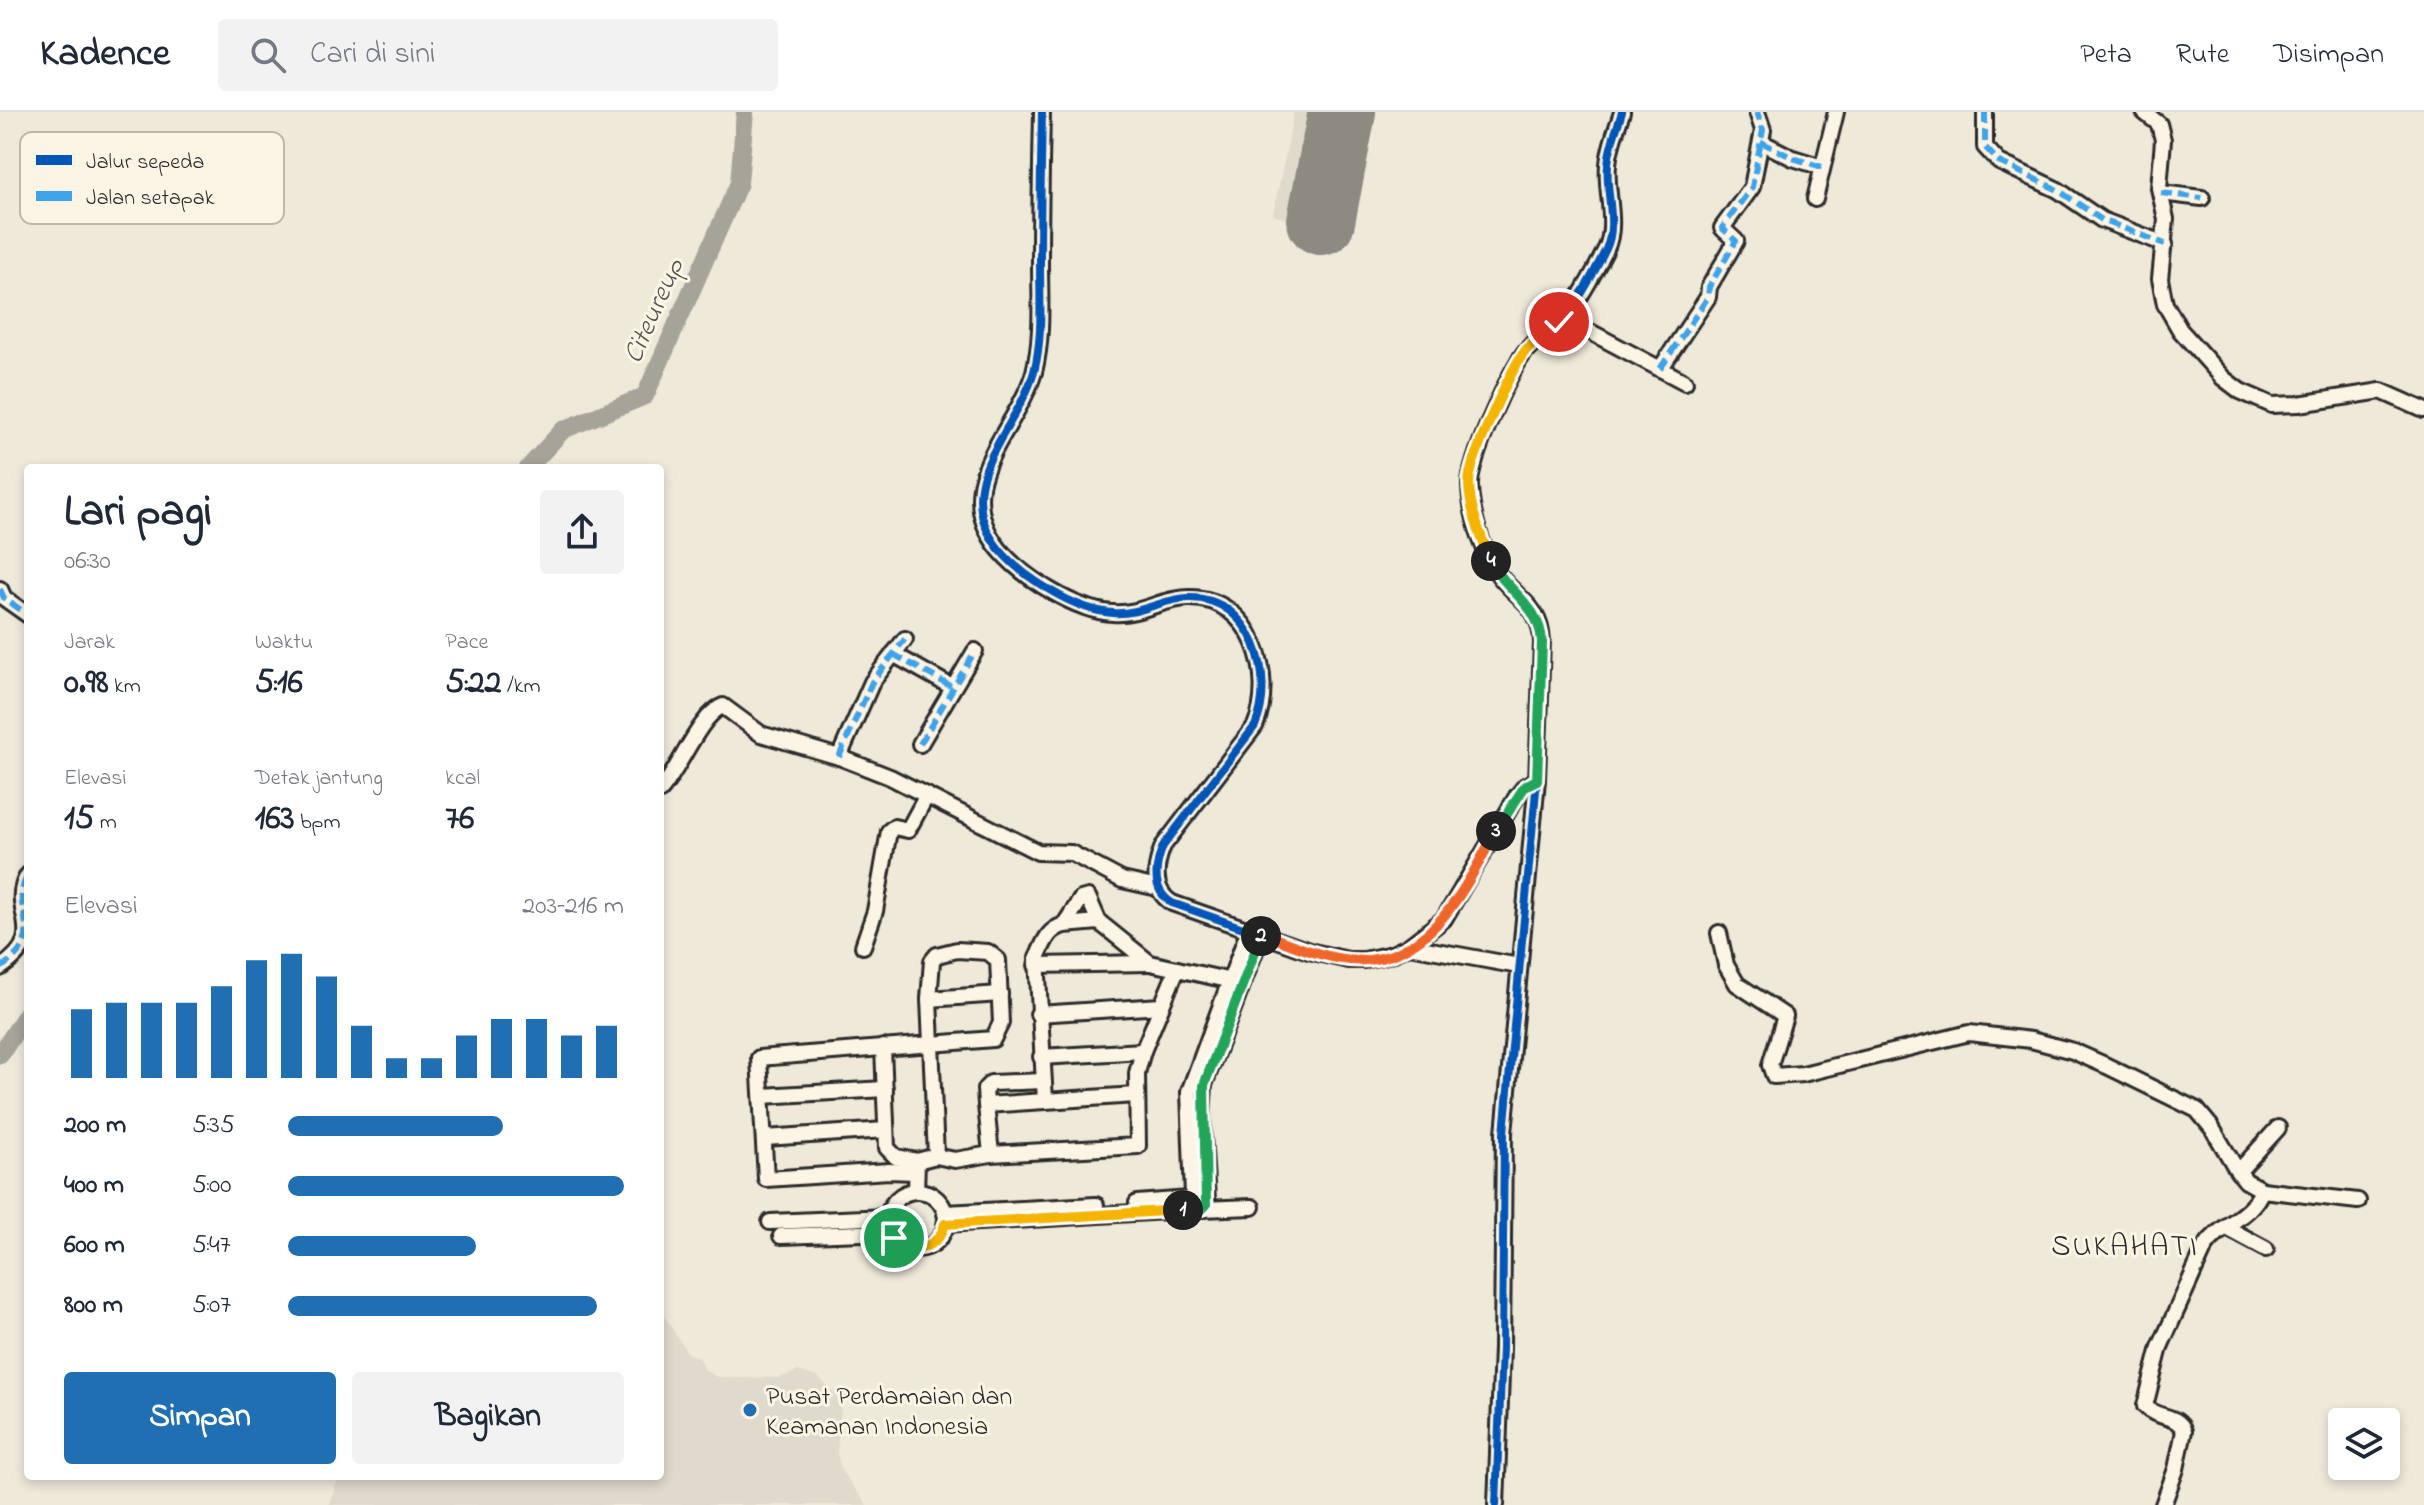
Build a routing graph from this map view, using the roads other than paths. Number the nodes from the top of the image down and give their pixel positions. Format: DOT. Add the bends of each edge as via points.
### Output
graph roads {
  1 [pos="1042,112"];
  2 [pos="1622,112"];
  3 [pos="1757,112"];
  4 [pos="1836,112"];
  5 [pos="1985,112"];
  6 [pos="2144,112"];
  7 [pos="1761,142"];
  8 [pos="1822,167"];
  9 [pos="2161,193"];
  10 [pos="2202,198"];
  11 [pos="1815,199"];
  12 [pos="2165,244"];
  13 [pos="1564,318"];
  14 [pos="1660,369"];
  15 [pos="1685,382"];
  16 [pos="2424,410"];
  17 [pos="0,589"];
  18 [pos="24,612"];
  19 [pos="905,639"];
  20 [pos="975,651"];
  21 [pos="893,654"];
  22 [pos="952,687"];
  23 [pos="920,744"];
  24 [pos="839,757"];
  25 [pos="1537,780"];
  26 [pos="664,786"];
  27 [pos="927,795"];
  28 [pos="24,884"];
  29 [pos="1158,888"];
  30 [pos="24,908"];
  31 [pos="1099,922"];
  32 [pos="1064,925"];
  33 [pos="1256,931"];
  34 [pos="1719,933"];
  35 [pos="24,941"];
  36 [pos="863,946"];
  37 [pos="1409,946"];
  38 [pos="1150,963"];
  39 [pos="1036,965"];
  40 [pos="1519,966"];
  41 [pos="0,968"];
  42 [pos="1177,969"];
  43 [pos="1236,982"];
  44 [pos="1000,994"];
  45 [pos="929,999"];
  46 [pos="1161,1006"];
  47 [pos="1038,1014"];
  48 [pos="933,1045"];
  49 [pos="883,1047"];
  50 [pos="1143,1051"];
  51 [pos="1041,1057"];
  52 [pos="1043,1081"];
  53 [pos="885,1089"];
  54 [pos="1136,1095"];
  55 [pos="762,1096"];
  56 [pos="1045,1101"];
  57 [pos="986,1105"];
  58 [pos="2278,1128"];
  59 [pos="886,1130"];
  60 [pos="765,1138"];
  61 [pos="991,1154"];
  62 [pos="936,1156"];
  63 [pos="916,1167"];
  64 [pos="2238,1172"];
  65 [pos="2262,1190"];
  66 [pos="916,1191"];
  67 [pos="2358,1201"];
  68 [pos="1252,1207"];
  69 [pos="1202,1209"];
  70 [pos="945,1218"];
  71 [pos="770,1222"];
  72 [pos="889,1224"];
  73 [pos="2227,1228"];
  74 [pos="781,1236"];
  75 [pos="2266,1249"];
  76 [pos="1496,1505"];
  77 [pos="2163,1505"];
  1 -- 29 [label="street" via="1037,352 1028,387 984,473 980,497 986,528 1015,566 1088,608 1145,611 1192,598 1224,608 1250,634 1263,674 1263,703 1255,726 1163,846 1157,860"];
  2 -- 13 [label="street" via="1608,164 1609,241"];
  3 -- 7 [label="street"];
  4 -- 8 [label="street"];
  5 -- 12 [label="street" via="1985,147 1999,162 2058,190 2108,223"];
  6 -- 9 [label="street" via="2162,130"];
  7 -- 8 [label="street"];
  7 -- 14 [label="street" via="1752,187 1722,228 1736,241 1708,297"];
  8 -- 11 [label="street"];
  9 -- 10 [label="street"];
  9 -- 12 [label="street"];
  12 -- 16 [label="street" via="2160,279 2168,312 2240,391 2285,405 2381,391"];
  13 -- 14 [label="street"];
  13 -- 25 [label="street" via="1528,348 1515,367 1469,483 1495,569 1526,602 1542,633"];
  14 -- 15 [label="street"];
  17 -- 18 [label="street"];
  19 -- 21 [label="street"];
  20 -- 22 [label="street"];
  21 -- 22 [label="street"];
  21 -- 24 [label="street" via="868,690"];
  22 -- 23 [label="street"];
  24 -- 26 [label="street" via="761,734 720,706"];
  24 -- 27 [label="street"];
  25 -- 37 [label="street" via="1511,805 1444,919"];
  25 -- 40 [label="street"];
  27 -- 29 [label="street" via="1038,852 1071,853 1122,880"];
  27 -- 36 [label="street" via="908,830 889,831"];
  28 -- 30 [label="street"];
  29 -- 33 [label="street" via="1172,903"];
  31 -- 32 [label="street"];
  31 -- 32 [label="street" via="1085,896"];
  31 -- 38 [label="street"];
  32 -- 39 [label="street" via="1043,941"];
  33 -- 37 [label="street" via="1348,960"];
  33 -- 43 [label="street"];
  34 -- 64 [label="street" via="1726,965 1737,984 1785,1016 1770,1065 1774,1076 1786,1078 1969,1033 2031,1040 2096,1061 2197,1110"];
  35 -- 41 [label="street" via="18,954"];
  37 -- 40 [label="street"];
  38 -- 39 [label="street"];
  38 -- 42 [label="street"];
  39 -- 47 [label="street"];
  40 -- 76 [label="street" via="1504,1133"];
  42 -- 43 [label="street"];
  42 -- 46 [label="street"];
  43 -- 69 [label="street" via="1204,1085 1207,1199"];
  43 -- 70 [label="street" via="1189,1092 1193,1196"];
  44 -- 45 [label="street"];
  44 -- 45 [label="street" via="996,956 957,950 932,961"];
  44 -- 48 [label="street" via="1001,1023 993,1039"];
  45 -- 48 [label="street"];
  46 -- 47 [label="street"];
  46 -- 50 [label="street"];
  47 -- 51 [label="street"];
  48 -- 49 [label="street"];
  48 -- 62 [label="street"];
  49 -- 53 [label="street"];
  49 -- 55 [label="street" via="762,1057"];
  50 -- 51 [label="street"];
  50 -- 54 [label="street"];
  51 -- 52 [label="street"];
  52 -- 56 [label="street"];
  52 -- 57 [label="street" via="991,1083 985,1089"];
  53 -- 55 [label="street"];
  53 -- 59 [label="street"];
  54 -- 56 [label="street"];
  54 -- 61 [label="street" via="1140,1144 1135,1148"];
  55 -- 60 [label="street"];
  56 -- 57 [label="street"];
  57 -- 61 [label="street"];
  58 -- 64 [label="street"];
  59 -- 60 [label="street"];
  59 -- 63 [label="street" via="891,1154"];
  60 -- 63 [label="street" via="766,1179"];
  61 -- 62 [label="street" via="955,1160"];
  62 -- 63 [label="street"];
  63 -- 66 [label="street"];
  64 -- 65 [label="street"];
  65 -- 67 [label="street"];
  65 -- 73 [label="street"];
  66 -- 70 [label="street" via="934,1197"];
  66 -- 72 [label="street" via="897,1198"];
  68 -- 69 [label="street"];
  69 -- 70 [label="street"];
  70 -- 72 [label="street" via="936,1241 923,1248 907,1247"];
  71 -- 72 [label="street"];
  72 -- 74 [label="street"];
  73 -- 75 [label="street"];
  73 -- 77 [label="street" via="2208,1241 2193,1267 2160,1347 2145,1401 2148,1411 2176,1419 2184,1431"];
}
